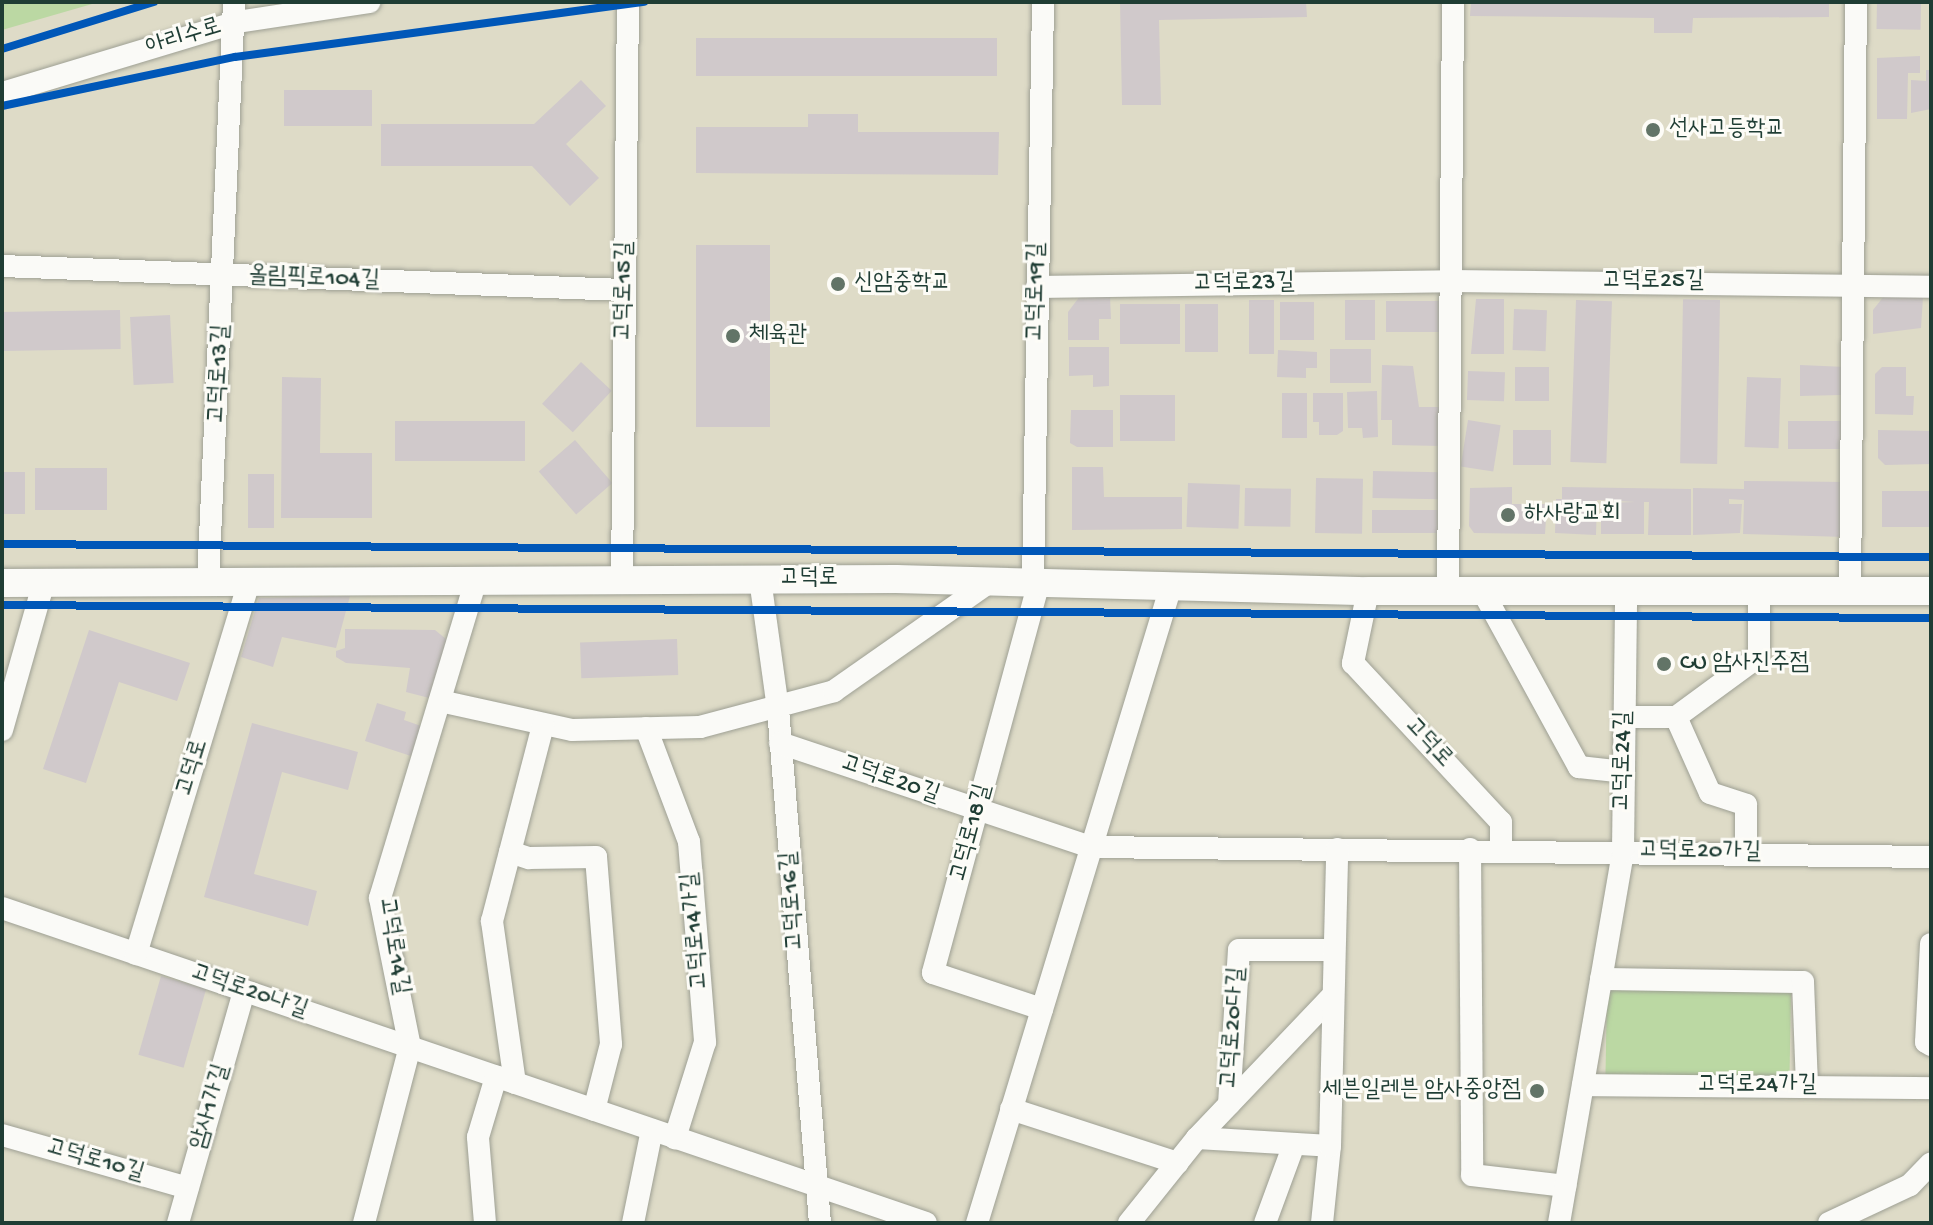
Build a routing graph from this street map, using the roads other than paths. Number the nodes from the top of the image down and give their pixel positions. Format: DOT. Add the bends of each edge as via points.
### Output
graph roads {
  1 [pos="370,2"];
  2 [pos="628,2"];
  3 [pos="1043,2"];
  4 [pos="1453,2"];
  5 [pos="1856,2"];
  6 [pos="235,12"];
  7 [pos="2,93"];
  8 [pos="2,266"];
  9 [pos="225,275"];
  10 [pos="1451,281"];
  11 [pos="1854,284"];
  12 [pos="1037,287"];
  13 [pos="1931,287"];
  14 [pos="625,290"];
  15 [pos="760,579"];
  16 [pos="476,580"];
  17 [pos="622,580"];
  18 [pos="991,581"];
  19 [pos="44,582"];
  20 [pos="208,582"];
  21 [pos="249,582"];
  22 [pos="1036,582"];
  23 [pos="2,583"];
  24 [pos="1171,586"];
  25 [pos="1448,590"];
  26 [pos="1482,590"];
  27 [pos="1626,590"];
  28 [pos="1759,590"];
  29 [pos="1850,590"];
  30 [pos="1368,591"];
  31 [pos="1931,591"];
  32 [pos="440,701"];
  33 [pos="778,709"];
  34 [pos="1624,717"];
  35 [pos="1676,717"];
  36 [pos="543,725"];
  37 [pos="646,728"];
  38 [pos="2,730"];
  39 [pos="780,743"];
  40 [pos="1624,772"];
  41 [pos="980,809"];
  42 [pos="1091,847"];
  43 [pos="1337,849"];
  44 [pos="1470,849"];
  45 [pos="1501,850"];
  46 [pos="1623,851"];
  47 [pos="510,852"];
  48 [pos="1746,853"];
  49 [pos="1931,857"];
  50 [pos="2,908"];
  51 [pos="1931,944"];
  52 [pos="1334,950"];
  53 [pos="136,954"];
  54 [pos="1601,979"];
  55 [pos="244,991"];
  56 [pos="1333,995"];
  57 [pos="1042,1009"];
  58 [pos="1931,1045"];
  59 [pos="410,1047"];
  60 [pos="506,1080"];
  61 [pos="1583,1085"];
  62 [pos="1807,1087"];
  63 [pos="1931,1088"];
  64 [pos="1229,1104"];
  65 [pos="1011,1109"];
  66 [pos="594,1110"];
  67 [pos="652,1130"];
  68 [pos="2,1135"];
  69 [pos="675,1138"];
  70 [pos="1197,1138"];
  71 [pos="1294,1144"];
  72 [pos="1330,1146"];
  73 [pos="1177,1163"];
  74 [pos="1931,1163"];
  75 [pos="815,1185"];
  76 [pos="1565,1186"];
  77 [pos="188,1188"];
  78 [pos="178,1223"];
  79 [pos="364,1223"];
  80 [pos="485,1223"];
  81 [pos="633,1223"];
  82 [pos="820,1223"];
  83 [pos="926,1223"];
  84 [pos="977,1223"];
  85 [pos="1129,1223"];
  86 [pos="1265,1223"];
  87 [pos="1322,1223"];
  88 [pos="1559,1223"];
  89 [pos="1829,1223"];
  1 -- 6 [label="street, 아리수로"];
  2 -- 14 [label="street, 고덕로15길"];
  3 -- 12 [label="street, 고덕로19길"];
  4 -- 10 [label="street"];
  5 -- 11 [label="street"];
  6 -- 7 [label="street, 아리수로"];
  6 -- 9 [label="street, 고덕로13길"];
  8 -- 9 [label="street, 올림픽로104길"];
  9 -- 14 [label="street, 올림픽로104길"];
  9 -- 20 [label="street, 고덕로13길"];
  10 -- 11 [label="street, 고덕로25길"];
  10 -- 12 [label="street, 고덕로23길"];
  10 -- 25 [label="street"];
  11 -- 13 [label="street, 고덕로25길"];
  11 -- 29 [label="street"];
  12 -- 22 [label="street, 고덕로19길"];
  14 -- 17 [label="street, 고덕로15길"];
  15 -- 17 [label="main road, 고덕로"];
  15 -- 18 [label="main road, 고덕로"];
  15 -- 33 [label="street, 고덕로16길"];
  16 -- 17 [label="main road, 고덕로"];
  16 -- 21 [label="main road, 고덕로"];
  16 -- 32 [label="street, 고덕로14길"];
  18 -- 22 [label="main road, 고덕로"];
  18 -- 33 [label="street" via="834,691"];
  19 -- 20 [label="main road, 고덕로"];
  19 -- 23 [label="main road, 고덕로"];
  19 -- 38 [label="street"];
  20 -- 21 [label="main road, 고덕로"];
  21 -- 53 [label="street, 고덕로"];
  22 -- 24 [label="main road, 고덕로"];
  22 -- 41 [label="street, 고덕로18길"];
  24 -- 30 [label="main road, 고덕로"];
  24 -- 42 [label="street"];
  25 -- 26 [label="main road, 고덕로"];
  25 -- 30 [label="main road, 고덕로"];
  26 -- 27 [label="main road, 고덕로"];
  26 -- 40 [label="street" via="1579,767"];
  27 -- 28 [label="main road, 고덕로"];
  27 -- 34 [label="street, 고덕로24길"];
  28 -- 29 [label="main road, 고덕로"];
  28 -- 35 [label="street" via="1759,656"];
  29 -- 31 [label="main road, 고덕로"];
  30 -- 45 [label="street, 고덕로" via="1353,663 1501,822"];
  32 -- 36 [label="street"];
  32 -- 59 [label="street, 고덕로14길" via="380,898"];
  33 -- 37 [label="street" via="700,727"];
  33 -- 39 [label="street, 고덕로16길"];
  34 -- 35 [label="street"];
  34 -- 40 [label="street, 고덕로24길"];
  35 -- 48 [label="street" via="1710,793 1746,805"];
  36 -- 37 [label="street" via="572,730"];
  36 -- 47 [label="street"];
  37 -- 69 [label="street, 고덕로14가길" via="689,842 705,1042"];
  39 -- 41 [label="street, 고덕로20길"];
  39 -- 75 [label="street, 고덕로16길"];
  40 -- 46 [label="street, 고덕로24길"];
  41 -- 42 [label="street, 고덕로20길"];
  41 -- 57 [label="street, 고덕로18길" via="933,973"];
  42 -- 43 [label="street, 고덕로20가길"];
  42 -- 57 [label="street"];
  43 -- 44 [label="street, 고덕로20가길"];
  43 -- 52 [label="street"];
  44 -- 45 [label="street, 고덕로20가길"];
  44 -- 76 [label="street" via="1472,1175"];
  45 -- 46 [label="street, 고덕로20가길"];
  46 -- 48 [label="street, 고덕로20가길"];
  46 -- 54 [label="street, 고덕로24길"];
  47 -- 60 [label="street" via="492,921"];
  47 -- 66 [label="street" via="529,858 596,857 611,1044"];
  48 -- 49 [label="street, 고덕로20가길"];
  50 -- 53 [label="street, 고덕로20나길"];
  51 -- 58 [label="street" via="1926,1042"];
  52 -- 56 [label="street"];
  52 -- 64 [label="street, 고덕로20다길" via="1239,950"];
  53 -- 55 [label="street, 고덕로20나길"];
  54 -- 61 [label="street, 고덕로24길"];
  54 -- 62 [label="street" via="1803,982"];
  55 -- 59 [label="street, 고덕로20나길"];
  55 -- 77 [label="street, 암사1가길"];
  56 -- 64 [label="street, 고덕로20다길"];
  56 -- 72 [label="street"];
  57 -- 65 [label="street"];
  59 -- 60 [label="street, 고덕로20나길"];
  59 -- 79 [label="street, 고덕로14길"];
  60 -- 66 [label="street, 고덕로20나길"];
  60 -- 80 [label="street" via="478,1137"];
  61 -- 62 [label="street, 고덕로24가길"];
  61 -- 76 [label="street, 고덕로24길"];
  62 -- 63 [label="street, 고덕로24가길"];
  64 -- 70 [label="street, 고덕로20다길"];
  65 -- 73 [label="street"];
  65 -- 84 [label="street"];
  66 -- 67 [label="street, 고덕로20나길"];
  67 -- 69 [label="street, 고덕로20나길"];
  67 -- 81 [label="street"];
  68 -- 77 [label="street, 고덕로10길"];
  69 -- 75 [label="street, 고덕로20나길"];
  70 -- 71 [label="street"];
  70 -- 73 [label="street, 고덕로20다길"];
  71 -- 72 [label="street"];
  71 -- 86 [label="street"];
  72 -- 87 [label="street"];
  73 -- 85 [label="street, 고덕로20다길"];
  74 -- 89 [label="street" via="1910,1185"];
  75 -- 82 [label="street, 고덕로16길"];
  75 -- 83 [label="street, 고덕로20나길"];
  76 -- 88 [label="street, 고덕로24길"];
  77 -- 78 [label="street, 암사1가길"];
}
